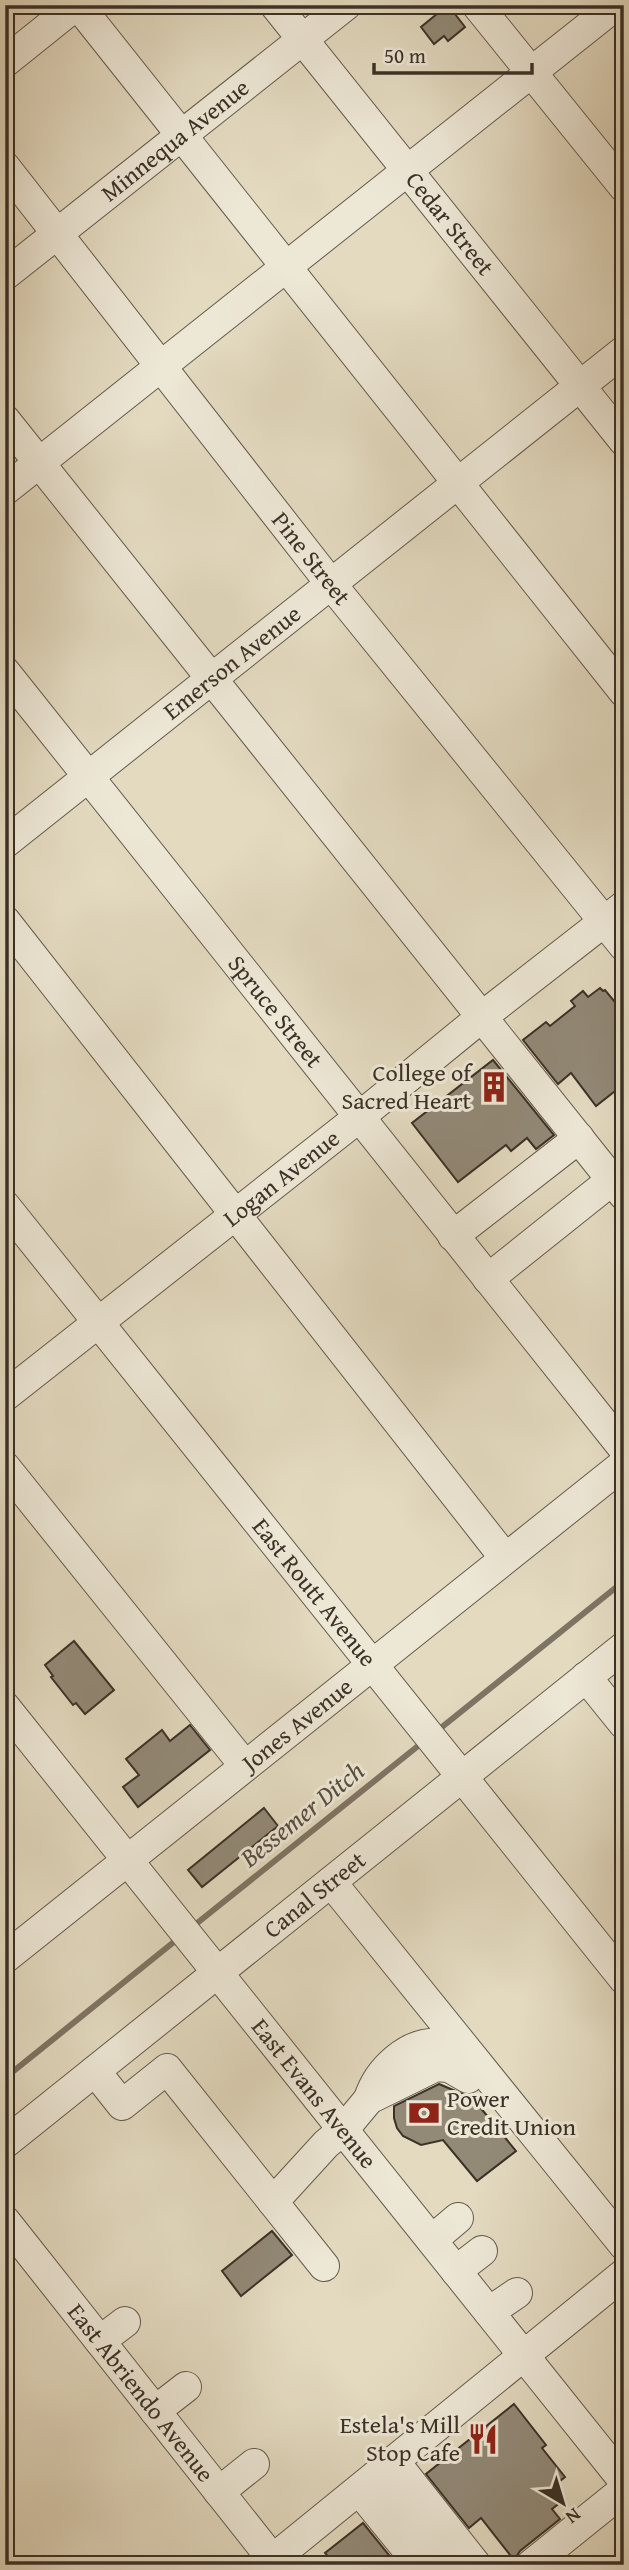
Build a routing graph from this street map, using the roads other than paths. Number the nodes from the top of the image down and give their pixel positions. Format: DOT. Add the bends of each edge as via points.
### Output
graph roads {
  1 [pos="77,5"];
  2 [pos="275,5"];
  3 [pos="346,5"];
  4 [pos="477,5"];
  5 [pos="616,5"];
  6 [pos="303,40"];
  7 [pos="5,62"];
  8 [pos="531,72"];
  9 [pos="182,136"];
  10 [pos="5,167"];
  11 [pos="409,170"];
  12 [pos="624,187"];
  13 [pos="58,233"];
  14 [pos="287,267"];
  15 [pos="5,275"];
  16 [pos="624,351"];
  17 [pos="163,367"];
  18 [pos="580,386"];
  19 [pos="5,420"];
  20 [pos="624,441"];
  21 [pos="38,463"];
  22 [pos="457,484"];
  23 [pos="5,490"];
  24 [pos="331,584"];
  25 [pos="5,672"];
  26 [pos="211,680"];
  27 [pos="624,692"];
  28 [pos="88,777"];
  29 [pos="5,843"];
  30 [pos="614,914"];
  31 [pos="5,921"];
  32 [pos="624,946"];
  33 [pos="483,1016"];
  34 [pos="358,1118"];
  35 [pos="579,1138"];
  36 [pos="618,1187"];
  37 [pos="5,1206"];
  38 [pos="236,1213"];
  39 [pos="453,1236"];
  40 [pos="488,1279"];
  41 [pos="96,1322"];
  42 [pos="5,1396"];
  43 [pos="5,1466"];
  44 [pos="621,1467"];
  45 [pos="505,1558"];
  46 [pos="624,1647"];
  47 [pos="372,1663"];
  48 [pos="586,1677"];
  49 [pos="5,1707"];
  50 [pos="624,1724"];
  51 [pos="244,1766"];
  52 [pos="462,1778"];
  53 [pos="128,1860"];
  54 [pos="331,1882"];
  55 [pos="5,1958"];
  56 [pos="218,1971"];
  57 [pos="624,1979"];
  58 [pos="95,2071"];
  59 [pos="344,2129"];
  60 [pos="5,2143"];
  61 [pos="273,2202"];
  62 [pos="458,2218"];
  63 [pos="7,2228"];
  64 [pos="419,2235"];
  65 [pos="617,2237"];
  66 [pos="482,2251"];
  67 [pos="324,2266"];
  68 [pos="456,2270"];
  69 [pos="624,2274"];
  70 [pos="517,2293"];
  71 [pos="489,2312"];
  72 [pos="125,2322"];
  73 [pos="100,2341"];
  74 [pos="524,2356"];
  75 [pos="186,2388"];
  76 [pos="155,2411"];
  77 [pos="254,2464"];
  78 [pos="370,2481"];
  79 [pos="624,2481"];
  80 [pos="624,2490"];
  81 [pos="219,2492"];
  82 [pos="272,2563"];
  83 [pos="406,2565"];
  84 [pos="420,2565"];
  85 [pos="434,2565"];
  86 [pos="447,2565"];
  87 [pos="476,2565"];
  88 [pos="531,2565"];
  1 -- 7 [label="street"];
  1 -- 9 [label="street"];
  2 -- 6 [label="street, Cedar Street"];
  3 -- 6 [label="street, Minnequa Avenue"];
  4 -- 8 [label="street"];
  5 -- 8 [label="street"];
  6 -- 9 [label="street, Minnequa Avenue"];
  6 -- 11 [label="street, Cedar Street"];
  8 -- 11 [label="street"];
  8 -- 12 [label="street"];
  9 -- 13 [label="street, Minnequa Avenue"];
  9 -- 14 [label="street"];
  10 -- 13 [label="street, Pine Street"];
  11 -- 14 [label="street"];
  11 -- 18 [label="street, Cedar Street"];
  13 -- 15 [label="street, Minnequa Avenue"];
  13 -- 17 [label="street, Pine Street"];
  14 -- 17 [label="street"];
  14 -- 22 [label="street"];
  16 -- 18 [label="street, Emerson Avenue"];
  17 -- 21 [label="street"];
  17 -- 24 [label="street, Pine Street"];
  18 -- 20 [label="street, Cedar Street"];
  18 -- 22 [label="street, Emerson Avenue"];
  19 -- 21 [label="street"];
  21 -- 23 [label="street"];
  21 -- 26 [label="street"];
  22 -- 24 [label="street, Emerson Avenue"];
  22 -- 27 [label="street"];
  24 -- 26 [label="street, Emerson Avenue"];
  24 -- 30 [label="street, Pine Street"];
  25 -- 28 [label="street, Spruce Street"];
  26 -- 28 [label="street, Emerson Avenue"];
  26 -- 33 [label="street"];
  28 -- 29 [label="street, Emerson Avenue"];
  28 -- 34 [label="street, Spruce Street"];
  30 -- 32 [label="street, Pine Street"];
  30 -- 33 [label="street, Logan Avenue"];
  31 -- 38 [label="street"];
  33 -- 34 [label="street, Logan Avenue"];
  33 -- 35 [label="street"];
  34 -- 38 [label="street, Logan Avenue"];
  34 -- 39 [label="street, Spruce Street"];
  35 -- 36 [label="street"];
  35 -- 39 [label="street"];
  36 -- 40 [label="street"];
  37 -- 41 [label="street, East Routt Avenue"];
  38 -- 41 [label="street, Logan Avenue"];
  38 -- 45 [label="street"];
  39 -- 40 [label="street, Spruce Street"];
  40 -- 44 [label="street, Spruce Street"];
  41 -- 42 [label="street, Logan Avenue"];
  41 -- 47 [label="street, East Routt Avenue"];
  43 -- 51 [label="street"];
  44 -- 45 [label="street, Jones Avenue"];
  45 -- 47 [label="street, Jones Avenue"];
  46 -- 48 [label="street, Canal Street"];
  47 -- 51 [label="street, Jones Avenue"];
  47 -- 52 [label="street, East Routt Avenue"];
  48 -- 50 [label="street"];
  48 -- 52 [label="street, Canal Street"];
  49 -- 53 [label="street, East Evans Avenue"];
  51 -- 53 [label="street, Jones Avenue"];
  52 -- 54 [label="street, Canal Street"];
  52 -- 57 [label="street, East Routt Avenue"];
  53 -- 55 [label="street, Jones Avenue"];
  53 -- 56 [label="street, East Evans Avenue"];
  54 -- 56 [label="street, Canal Street"];
  54 -- 65 [label="street"];
  56 -- 58 [label="street, Canal Street"];
  56 -- 59 [label="street, East Evans Avenue"];
  58 -- 60 [label="street, Canal Street"];
  58 -- 61 [label="street" via="122,2105 167,2069"];
  59 -- 61 [label="street"];
  59 -- 64 [label="street, East Evans Avenue"];
  59 -- 65 [label="street" via="369,2099 436,2066 461,2069 593,2233"];
  61 -- 67 [label="street"];
  62 -- 64 [label="street"];
  63 -- 73 [label="street, East Abriendo Avenue"];
  64 -- 68 [label="street, East Evans Avenue"];
  66 -- 68 [label="street"];
  68 -- 71 [label="street, East Evans Avenue"];
  69 -- 74 [label="street"];
  70 -- 71 [label="street"];
  71 -- 74 [label="street, East Evans Avenue"];
  72 -- 73 [label="street"];
  73 -- 76 [label="street, East Abriendo Avenue"];
  74 -- 78 [label="street"];
  74 -- 79 [label="street, East Evans Avenue"];
  75 -- 76 [label="street"];
  76 -- 81 [label="street, East Abriendo Avenue"];
  77 -- 81 [label="street"];
  78 -- 82 [label="street"];
  78 -- 83 [label="street"];
  78 -- 84 [label="street"];
  78 -- 85 [label="street"];
  78 -- 86 [label="street"];
  78 -- 87 [label="street"];
  80 -- 88 [label="street"];
  81 -- 82 [label="street, East Abriendo Avenue"];
}
